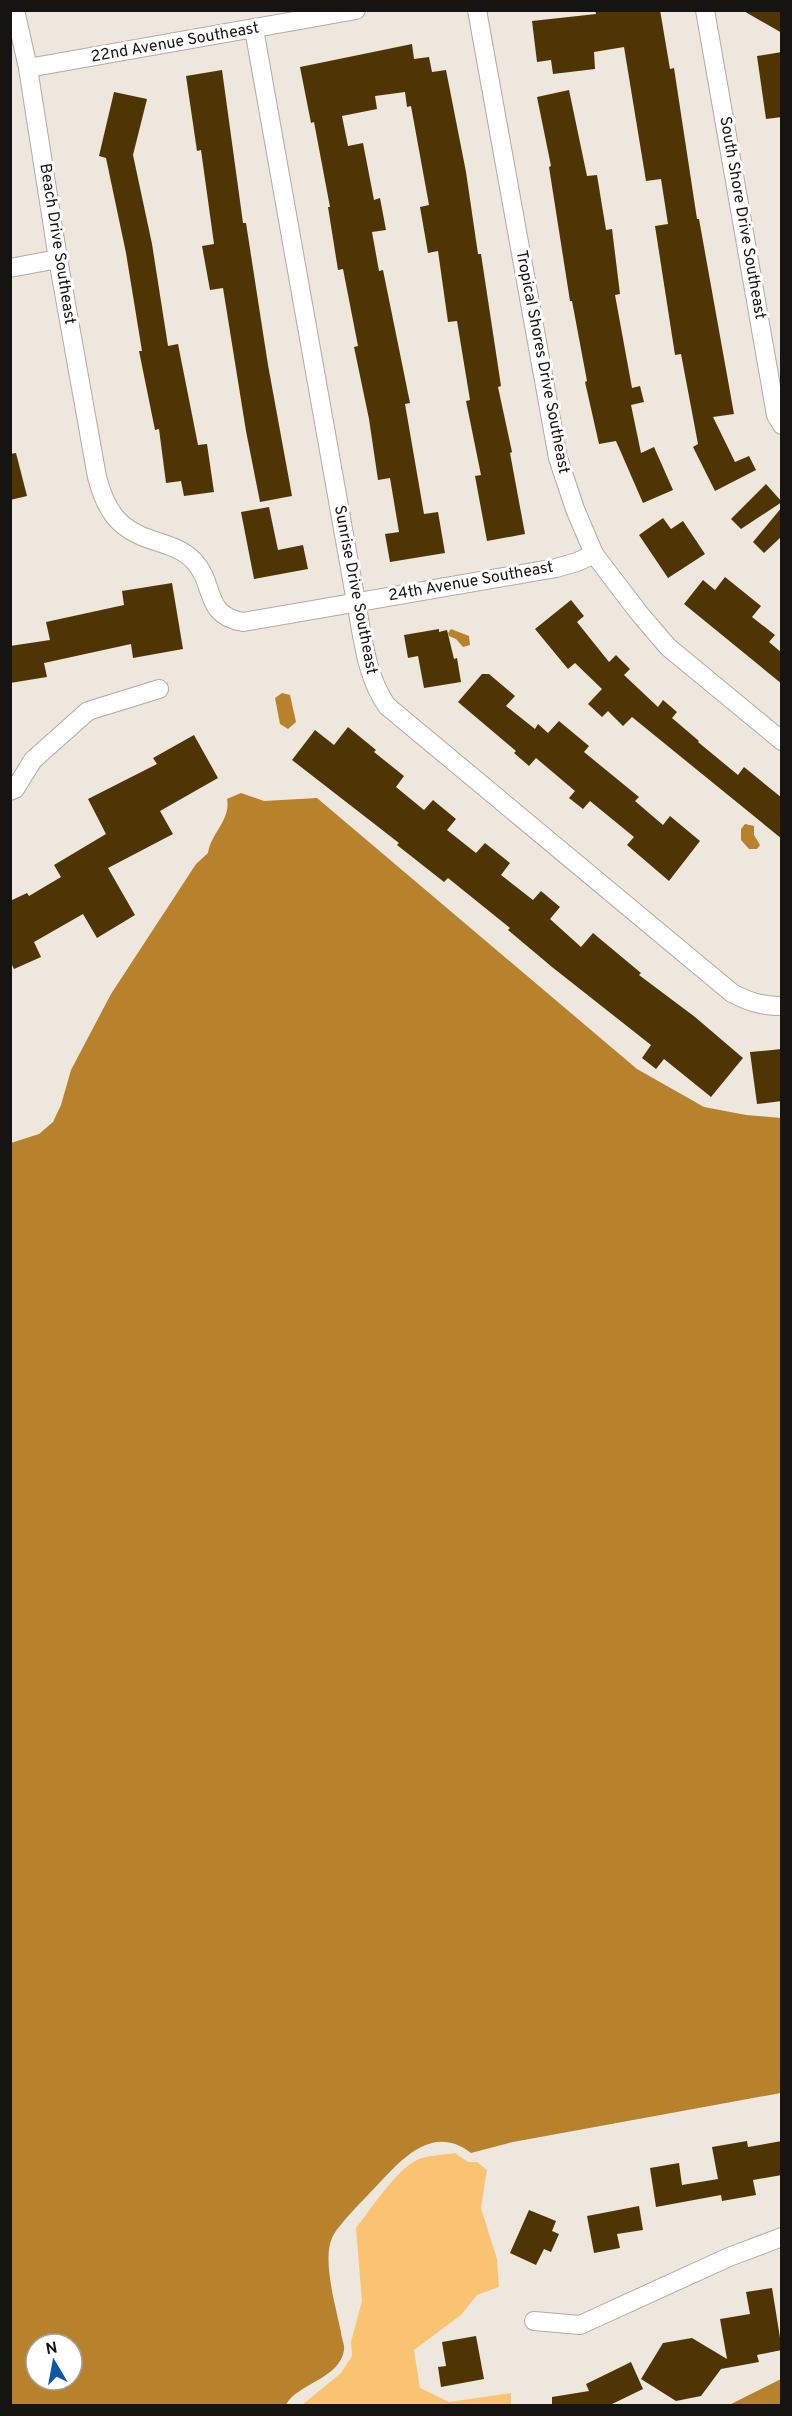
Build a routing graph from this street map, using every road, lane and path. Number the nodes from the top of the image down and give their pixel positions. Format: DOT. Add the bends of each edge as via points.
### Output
graph roads {
  1 [pos="15,10"];
  2 [pos="356,10"];
  3 [pos="477,10"];
  4 [pos="705,10"];
  5 [pos="254,29"];
  6 [pos="28,68"];
  7 [pos="58,259"];
  8 [pos="10,268"];
  9 [pos="782,425"];
  10 [pos="97,477"];
  11 [pos="594,554"];
  12 [pos="356,602"];
  13 [pos="159,689"];
  14 [pos="782,741"];
  15 [pos="10,791"];
  16 [pos="782,1006"];
  17 [pos="782,2237"];
  18 [pos="534,2321"];
  1 -- 6 [label="street, Beach Drive Southeast"];
  2 -- 5 [label="street, 22nd Avenue Southeast"];
  3 -- 11 [label="street, Tropical Shores Drive Southeast" via="558,458"];
  4 -- 9 [label="street, South Shore Drive Southeast" via="776,415"];
  5 -- 6 [label="street, 22nd Avenue Southeast"];
  5 -- 12 [label="street, Sunrise Drive Southeast"];
  6 -- 7 [label="street, Beach Drive Southeast"];
  7 -- 8 [label="street"];
  7 -- 10 [label="street, Beach Drive Southeast"];
  10 -- 12 [label="street, 24th Avenue Southeast" via="104,501 118,520 133,533 183,552 195,563 219,613 231,620 243,622"];
  11 -- 12 [label="street, 24th Avenue Southeast" via="556,568"];
  11 -- 14 [label="street, Tropical Shores Drive Southeast" via="668,647"];
  12 -- 16 [label="street, Sunrise Drive Southeast" via="371,677 387,706 732,993 748,1002"];
  13 -- 15 [label="street" via="88,711 33,760"];
  17 -- 18 [label="street" via="580,2325"];
}
